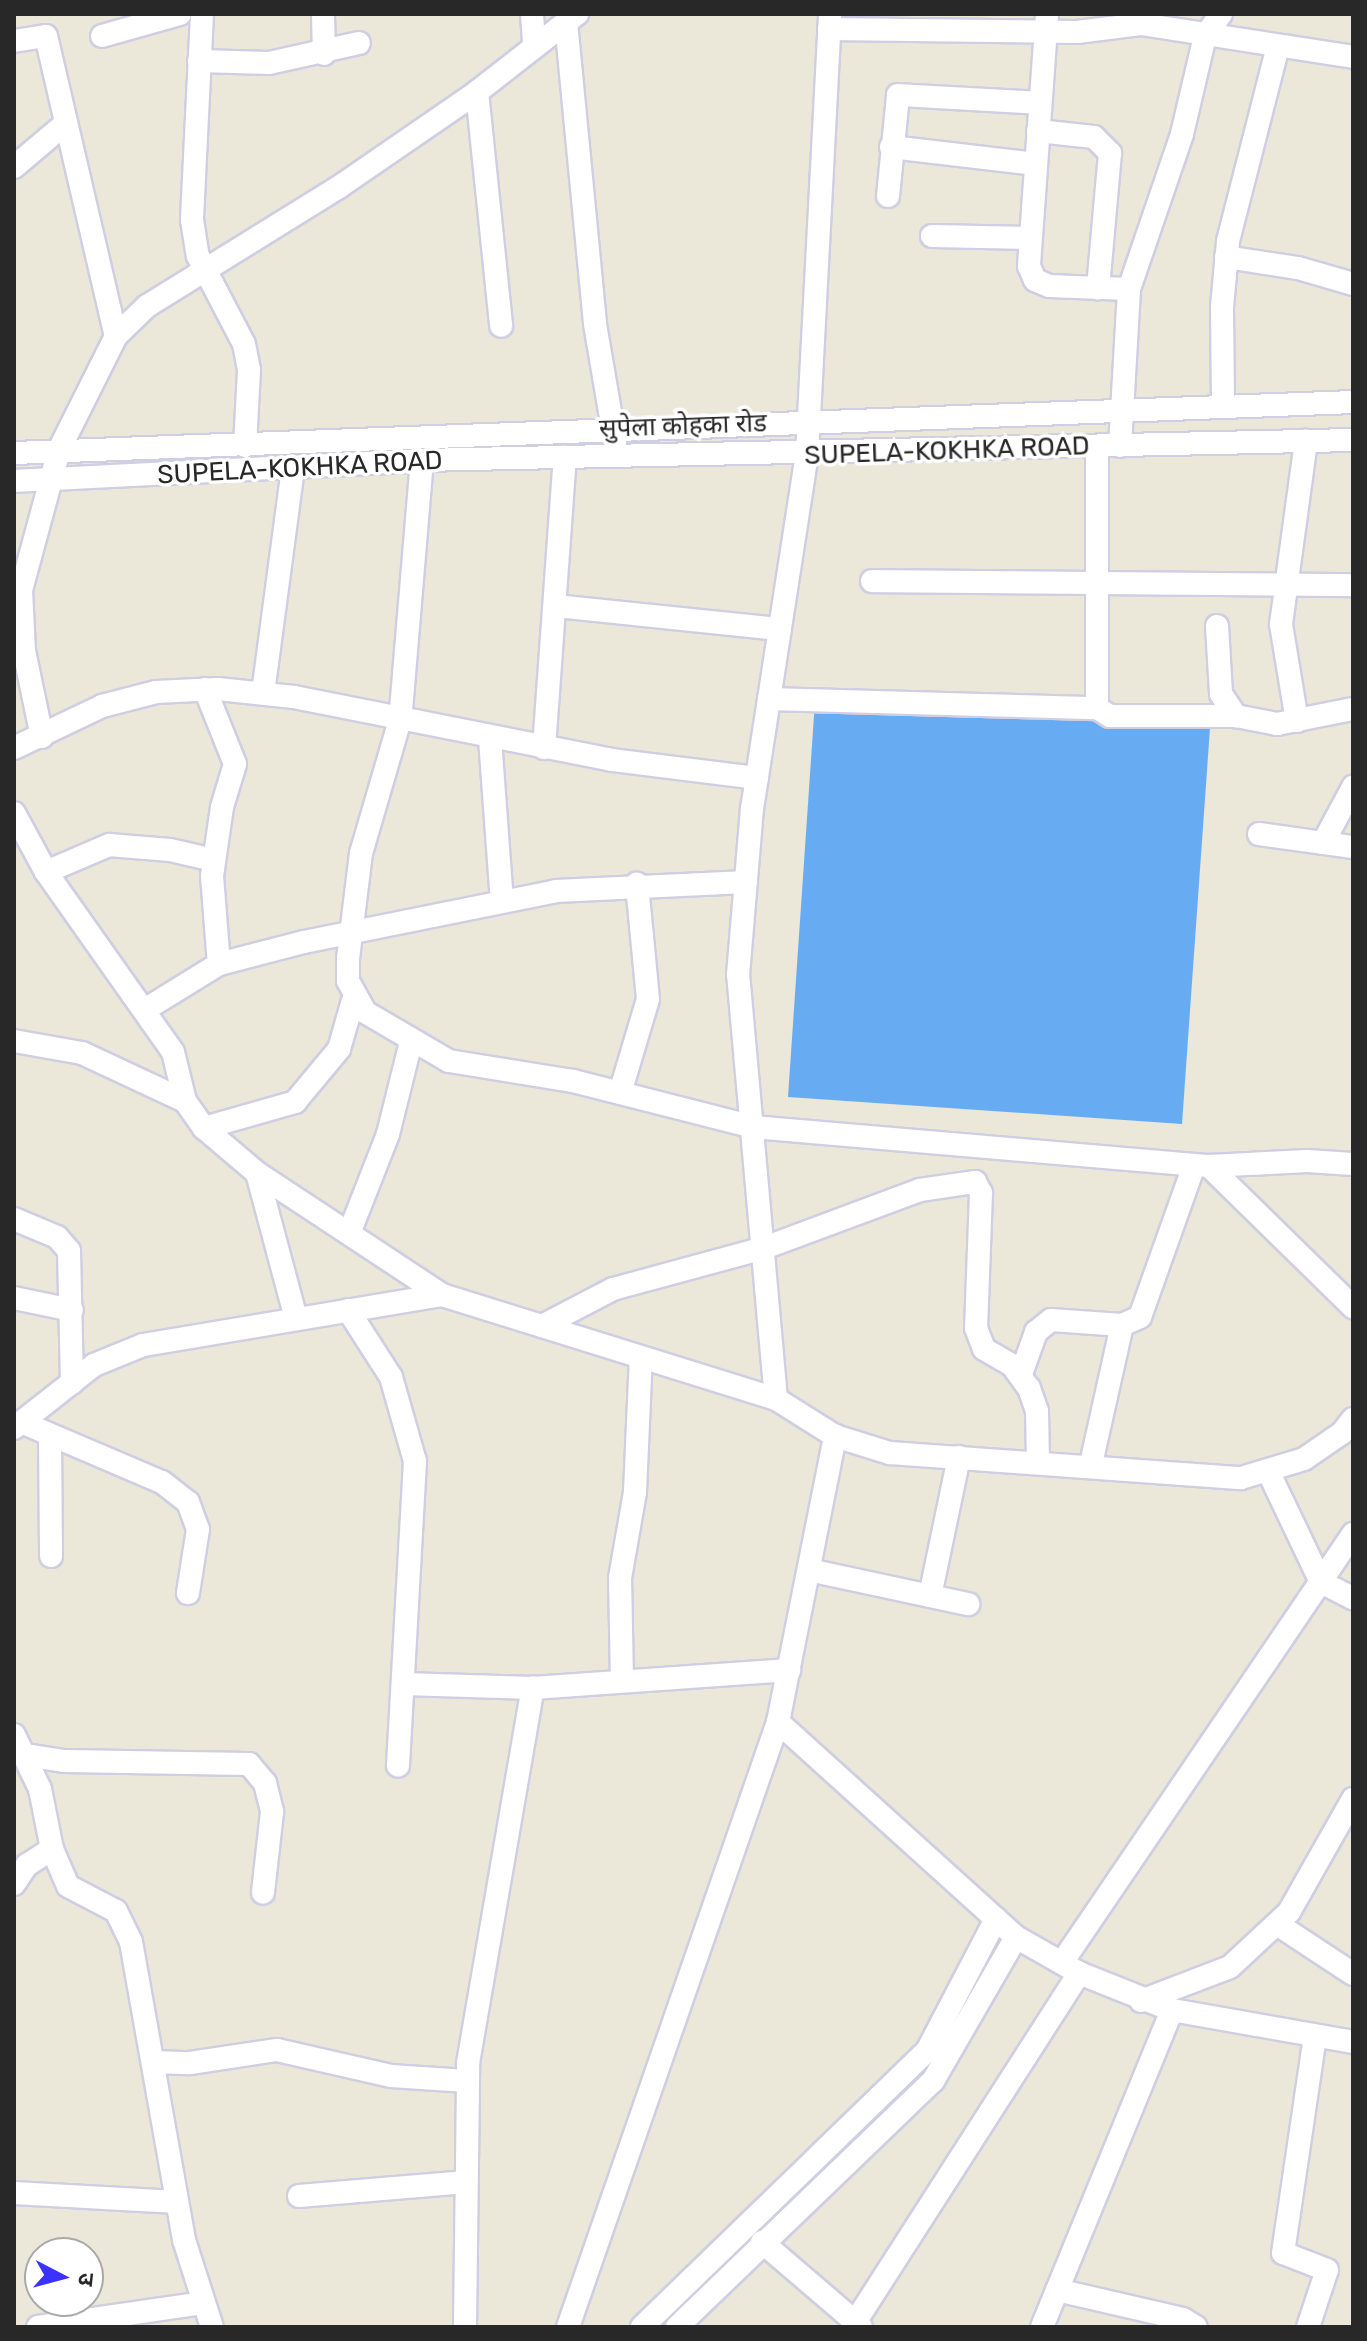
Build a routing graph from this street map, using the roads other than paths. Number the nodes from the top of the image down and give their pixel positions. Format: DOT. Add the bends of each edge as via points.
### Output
graph roads {
  1 [pos="180,14"];
  2 [pos="202,14"];
  3 [pos="323,14"];
  4 [pos="532,14"];
  5 [pos="1221,14"];
  6 [pos="571,18"];
  7 [pos="829,21"];
  8 [pos="913,22"];
  9 [pos="1046,23"];
  10 [pos="102,36"];
  11 [pos="1205,36"];
  12 [pos="14,41"];
  13 [pos="359,43"];
  14 [pos="534,44"];
  15 [pos="1278,46"];
  16 [pos="324,54"];
  17 [pos="1353,57"];
  18 [pos="199,61"];
  19 [pos="466,98"];
  20 [pos="1040,103"];
  21 [pos="66,123"];
  22 [pos="1038,131"];
  23 [pos="891,147"];
  24 [pos="1036,164"];
  25 [pos="14,167"];
  26 [pos="888,196"];
  27 [pos="932,236"];
  28 [pos="1030,238"];
  29 [pos="1226,257"];
  30 [pos="204,268"];
  31 [pos="1353,284"];
  32 [pos="1098,288"];
  33 [pos="1129,289"];
  34 [pos="501,326"];
  35 [pos="116,336"];
  36 [pos="1353,402"];
  37 [pos="1223,404"];
  38 [pos="1121,409"];
  39 [pos="808,422"];
  40 [pos="615,429"];
  41 [pos="1353,440"];
  42 [pos="1306,441"];
  43 [pos="245,446"];
  44 [pos="1120,446"];
  45 [pos="1097,447"];
  46 [pos="59,450"];
  47 [pos="14,453"];
  48 [pos="807,455"];
  49 [pos="565,457"];
  50 [pos="614,459"];
  51 [pos="422,460"];
  52 [pos="293,469"];
  53 [pos="52,479"];
  54 [pos="14,481"];
  55 [pos="872,581"];
  56 [pos="1097,582"];
  57 [pos="1287,584"];
  58 [pos="1353,585"];
  59 [pos="556,606"];
  60 [pos="1217,626"];
  61 [pos="780,629"];
  62 [pos="205,689"];
  63 [pos="263,693"];
  64 [pos="769,699"];
  65 [pos="1097,708"];
  66 [pos="1353,709"];
  67 [pos="1236,716"];
  68 [pos="400,720"];
  69 [pos="1297,721"];
  70 [pos="42,737"];
  71 [pos="490,739"];
  72 [pos="14,748"];
  73 [pos="544,748"];
  74 [pos="757,778"];
  75 [pos="1353,787"];
  76 [pos="14,813"];
  77 [pos="1259,834"];
  78 [pos="1323,843"];
  79 [pos="1353,847"];
  80 [pos="214,860"];
  81 [pos="46,872"];
  82 [pos="746,882"];
  83 [pos="637,884"];
  84 [pos="502,901"];
  85 [pos="351,934"];
  86 [pos="219,964"];
  87 [pos="354,997"];
  88 [pos="146,1009"];
  89 [pos="14,1041"];
  90 [pos="411,1042"];
  91 [pos="620,1093"];
  92 [pos="185,1101"];
  93 [pos="753,1127"];
  94 [pos="204,1128"];
  95 [pos="1353,1164"];
  96 [pos="1202,1165"];
  97 [pos="257,1173"];
  98 [pos="14,1219"];
  99 [pos="350,1231"];
  100 [pos="764,1248"];
  101 [pos="442,1295"];
  102 [pos="14,1298"];
  103 [pos="1353,1307"];
  104 [pos="72,1310"];
  105 [pos="348,1310"];
  106 [pos="296,1319"];
  107 [pos="1122,1325"];
  108 [pos="542,1326"];
  109 [pos="641,1357"];
  110 [pos="1021,1374"];
  111 [pos="72,1383"];
  112 [pos="776,1399"];
  113 [pos="18,1425"];
  114 [pos="1349,1428"];
  115 [pos="835,1436"];
  116 [pos="50,1437"];
  117 [pos="959,1457"];
  118 [pos="1038,1461"];
  119 [pos="1091,1464"];
  120 [pos="1269,1473"];
  121 [pos="1353,1534"];
  122 [pos="51,1556"];
  123 [pos="809,1570"];
  124 [pos="1321,1582"];
  125 [pos="188,1593"];
  126 [pos="930,1596"];
  127 [pos="1353,1598"];
  128 [pos="968,1604"];
  129 [pos="789,1670"];
  130 [pos="622,1681"];
  131 [pos="404,1684"];
  132 [pos="533,1688"];
  133 [pos="778,1722"];
  134 [pos="14,1735"];
  135 [pos="26,1755"];
  136 [pos="398,1766"];
  137 [pos="1353,1799"];
  138 [pos="52,1849"];
  139 [pos="14,1884"];
  140 [pos="263,1892"];
  141 [pos="996,1919"];
  142 [pos="1277,1924"];
  143 [pos="1016,1937"];
  144 [pos="1071,1967"];
  145 [pos="1353,1974"];
  146 [pos="1141,2001"];
  147 [pos="1172,2010"];
  148 [pos="1315,2036"];
  149 [pos="1353,2042"];
  150 [pos="153,2062"];
  151 [pos="467,2081"];
  152 [pos="466,2182"];
  153 [pos="14,2193"];
  154 [pos="299,2196"];
  155 [pos="177,2202"];
  156 [pos="762,2242"];
  157 [pos="1057,2290"];
  158 [pos="202,2303"];
  159 [pos="856,2325"];
  160 [pos="38,2327"];
  161 [pos="212,2327"];
  162 [pos="465,2327"];
  163 [pos="568,2327"];
  164 [pos="642,2327"];
  165 [pos="677,2327"];
  166 [pos="1042,2327"];
  167 [pos="1196,2327"];
  168 [pos="1308,2327"];
  1 -- 10 [label="street"];
  2 -- 18 [label="street"];
  3 -- 16 [label="street"];
  4 -- 14 [label="street"];
  5 -- 11 [label="street"];
  6 -- 14 [label="street"];
  6 -- 40 [label="street" via="595,324"];
  7 -- 8 [label="street"];
  7 -- 39 [label="street"];
  8 -- 9 [label="street"];
  9 -- 11 [label="street" via="1141,24"];
  9 -- 20 [label="street"];
  11 -- 15 [label="street"];
  11 -- 33 [label="street" via="1182,134"];
  12 -- 21 [label="street" via="46,36"];
  13 -- 16 [label="street"];
  14 -- 19 [label="street"];
  15 -- 17 [label="street"];
  15 -- 29 [label="street"];
  16 -- 18 [label="street" via="269,63"];
  18 -- 30 [label="street" via="192,220"];
  19 -- 30 [label="street" via="339,187"];
  19 -- 34 [label="street"];
  20 -- 22 [label="street"];
  20 -- 23 [label="street" via="903,93 894,100"];
  21 -- 25 [label="street"];
  21 -- 35 [label="street"];
  22 -- 24 [label="street"];
  22 -- 32 [label="street" via="1094,137 1110,153"];
  23 -- 24 [label="street"];
  23 -- 26 [label="street"];
  24 -- 28 [label="street"];
  27 -- 28 [label="street"];
  28 -- 32 [label="street" via="1029,266 1035,280 1049,286"];
  29 -- 31 [label="street" via="1298,268"];
  29 -- 37 [label="street"];
  30 -- 35 [label="street" via="147,306"];
  30 -- 43 [label="street" via="244,344 249,370"];
  32 -- 33 [label="street"];
  33 -- 38 [label="street"];
  35 -- 46 [label="street"];
  36 -- 37 [label="street, सुपेला कोहका रोड"];
  37 -- 38 [label="street, सुपेला कोहका रोड"];
  38 -- 39 [label="street, सुपेला कोहका रोड"];
  38 -- 44 [label="street"];
  39 -- 40 [label="street, सुपेला कोहका रोड"];
  39 -- 48 [label="street"];
  40 -- 43 [label="street, सुपेला कोहका रोड"];
  40 -- 50 [label="street"];
  41 -- 42 [label="street, SUPELA-KOKHKA ROAD"];
  42 -- 44 [label="street, SUPELA-KOKHKA ROAD"];
  42 -- 57 [label="street"];
  43 -- 46 [label="street, सुपेला कोहका रोड"];
  44 -- 45 [label="street, SUPELA-KOKHKA ROAD"];
  45 -- 48 [label="street, SUPELA-KOKHKA ROAD"];
  45 -- 56 [label="street"];
  46 -- 47 [label="street, सुपेला कोहका रोड"];
  46 -- 53 [label="street"];
  48 -- 50 [label="street, SUPELA-KOKHKA ROAD"];
  48 -- 61 [label="street"];
  49 -- 50 [label="street, SUPELA-KOKHKA ROAD"];
  49 -- 51 [label="street, SUPELA-KOKHKA ROAD"];
  49 -- 59 [label="street"];
  51 -- 52 [label="street, SUPELA-KOKHKA ROAD"];
  51 -- 68 [label="street"];
  52 -- 53 [label="street, SUPELA-KOKHKA ROAD"];
  52 -- 63 [label="street"];
  53 -- 54 [label="street, SUPELA-KOKHKA ROAD"];
  53 -- 70 [label="street" via="21,590 24,651"];
  55 -- 56 [label="street"];
  56 -- 57 [label="street"];
  56 -- 65 [label="street"];
  57 -- 58 [label="street"];
  57 -- 69 [label="street" via="1281,646"];
  59 -- 61 [label="street"];
  59 -- 73 [label="street"];
  60 -- 67 [label="street" via="1221,694"];
  61 -- 64 [label="street"];
  62 -- 63 [label="street"];
  62 -- 70 [label="street" via="156,692 102,706"];
  62 -- 80 [label="street" via="235,764"];
  63 -- 68 [label="street"];
  64 -- 65 [label="street"];
  64 -- 74 [label="street"];
  65 -- 67 [label="street" via="1110,716"];
  66 -- 69 [label="street"];
  67 -- 69 [label="street" via="1261,724"];
  68 -- 71 [label="street"];
  68 -- 85 [label="street" via="361,853"];
  70 -- 72 [label="street"];
  71 -- 73 [label="street"];
  71 -- 84 [label="street"];
  73 -- 74 [label="street"];
  74 -- 82 [label="street"];
  75 -- 78 [label="street"];
  76 -- 81 [label="street"];
  77 -- 78 [label="street"];
  78 -- 79 [label="street"];
  80 -- 81 [label="street" via="109,845"];
  80 -- 86 [label="street"];
  81 -- 88 [label="street"];
  82 -- 83 [label="street"];
  82 -- 93 [label="street" via="738,975"];
  83 -- 84 [label="street"];
  83 -- 91 [label="street" via="648,999"];
  84 -- 85 [label="street"];
  85 -- 86 [label="street"];
  85 -- 87 [label="street" via="348,981"];
  86 -- 88 [label="street"];
  87 -- 90 [label="street" via="365,1012"];
  87 -- 94 [label="street" via="339,1049 295,1102"];
  88 -- 92 [label="street" via="173,1052"];
  89 -- 92 [label="street" via="82,1053"];
  90 -- 91 [label="street" via="449,1061"];
  90 -- 99 [label="street" via="388,1134"];
  91 -- 93 [label="street"];
  92 -- 94 [label="street"];
  93 -- 96 [label="street"];
  93 -- 100 [label="street"];
  94 -- 97 [label="street"];
  95 -- 96 [label="street"];
  96 -- 103 [label="street"];
  96 -- 107 [label="street" via="1140,1317"];
  97 -- 99 [label="street"];
  97 -- 106 [label="street"];
  98 -- 104 [label="street" via="57,1237 69,1251"];
  99 -- 101 [label="street"];
  100 -- 108 [label="street" via="613,1289"];
  100 -- 110 [label="street" via="920,1190 975,1182 981,1193 976,1328 984,1349"];
  100 -- 112 [label="street"];
  101 -- 105 [label="street"];
  101 -- 108 [label="street"];
  102 -- 104 [label="street"];
  104 -- 111 [label="street"];
  105 -- 106 [label="street"];
  105 -- 131 [label="street" via="391,1377 415,1461"];
  106 -- 111 [label="street" via="143,1345 94,1365"];
  107 -- 110 [label="street" via="1051,1320 1036,1332"];
  107 -- 119 [label="street"];
  108 -- 109 [label="street"];
  109 -- 112 [label="street"];
  109 -- 130 [label="street" via="635,1492 620,1578"];
  110 -- 118 [label="street" via="1037,1411"];
  111 -- 113 [label="street"];
  112 -- 115 [label="street"];
  113 -- 116 [label="street"];
  114 -- 120 [label="street" via="1304,1459"];
  115 -- 117 [label="street" via="890,1453"];
  115 -- 123 [label="street"];
  116 -- 122 [label="street"];
  116 -- 125 [label="street" via="162,1482 188,1502 198,1529"];
  117 -- 118 [label="street"];
  117 -- 126 [label="street"];
  118 -- 119 [label="street"];
  119 -- 120 [label="street" via="1241,1478"];
  120 -- 124 [label="street"];
  121 -- 124 [label="street"];
  123 -- 126 [label="street"];
  123 -- 129 [label="street"];
  124 -- 127 [label="street"];
  124 -- 144 [label="street"];
  126 -- 128 [label="street"];
  129 -- 130 [label="street"];
  129 -- 133 [label="street"];
  130 -- 132 [label="street"];
  131 -- 132 [label="street"];
  131 -- 136 [label="street"];
  132 -- 151 [label="street" via="488,1929"];
  133 -- 141 [label="street"];
  133 -- 163 [label="street"];
  134 -- 135 [label="street"];
  135 -- 138 [label="street"];
  135 -- 140 [label="street" via="65,1761 249,1764 265,1783 272,1812"];
  137 -- 142 [label="street" via="1289,1912"];
  138 -- 139 [label="street" via="27,1865"];
  138 -- 150 [label="street" via="68,1886 77,1895 108,1904 124,1922"];
  141 -- 143 [label="street"];
  141 -- 164 [label="street" via="927,2051"];
  142 -- 145 [label="street"];
  142 -- 146 [label="street" via="1230,1967"];
  143 -- 144 [label="street"];
  143 -- 156 [label="street" via="933,2081"];
  144 -- 146 [label="street"];
  144 -- 159 [label="street"];
  146 -- 147 [label="street"];
  147 -- 148 [label="street"];
  147 -- 157 [label="street"];
  148 -- 149 [label="street"];
  148 -- 168 [label="street" via="1283,2253 1327,2270"];
  150 -- 151 [label="street" via="190,2063 277,2050 391,2076"];
  150 -- 155 [label="street"];
  151 -- 152 [label="street"];
  152 -- 154 [label="street"];
  152 -- 162 [label="street"];
  153 -- 155 [label="street"];
  155 -- 158 [label="street"];
  156 -- 159 [label="street"];
  156 -- 165 [label="street"];
  157 -- 166 [label="street"];
  157 -- 167 [label="street" via="1183,2319"];
  158 -- 160 [label="street"];
  158 -- 161 [label="street"];
}
